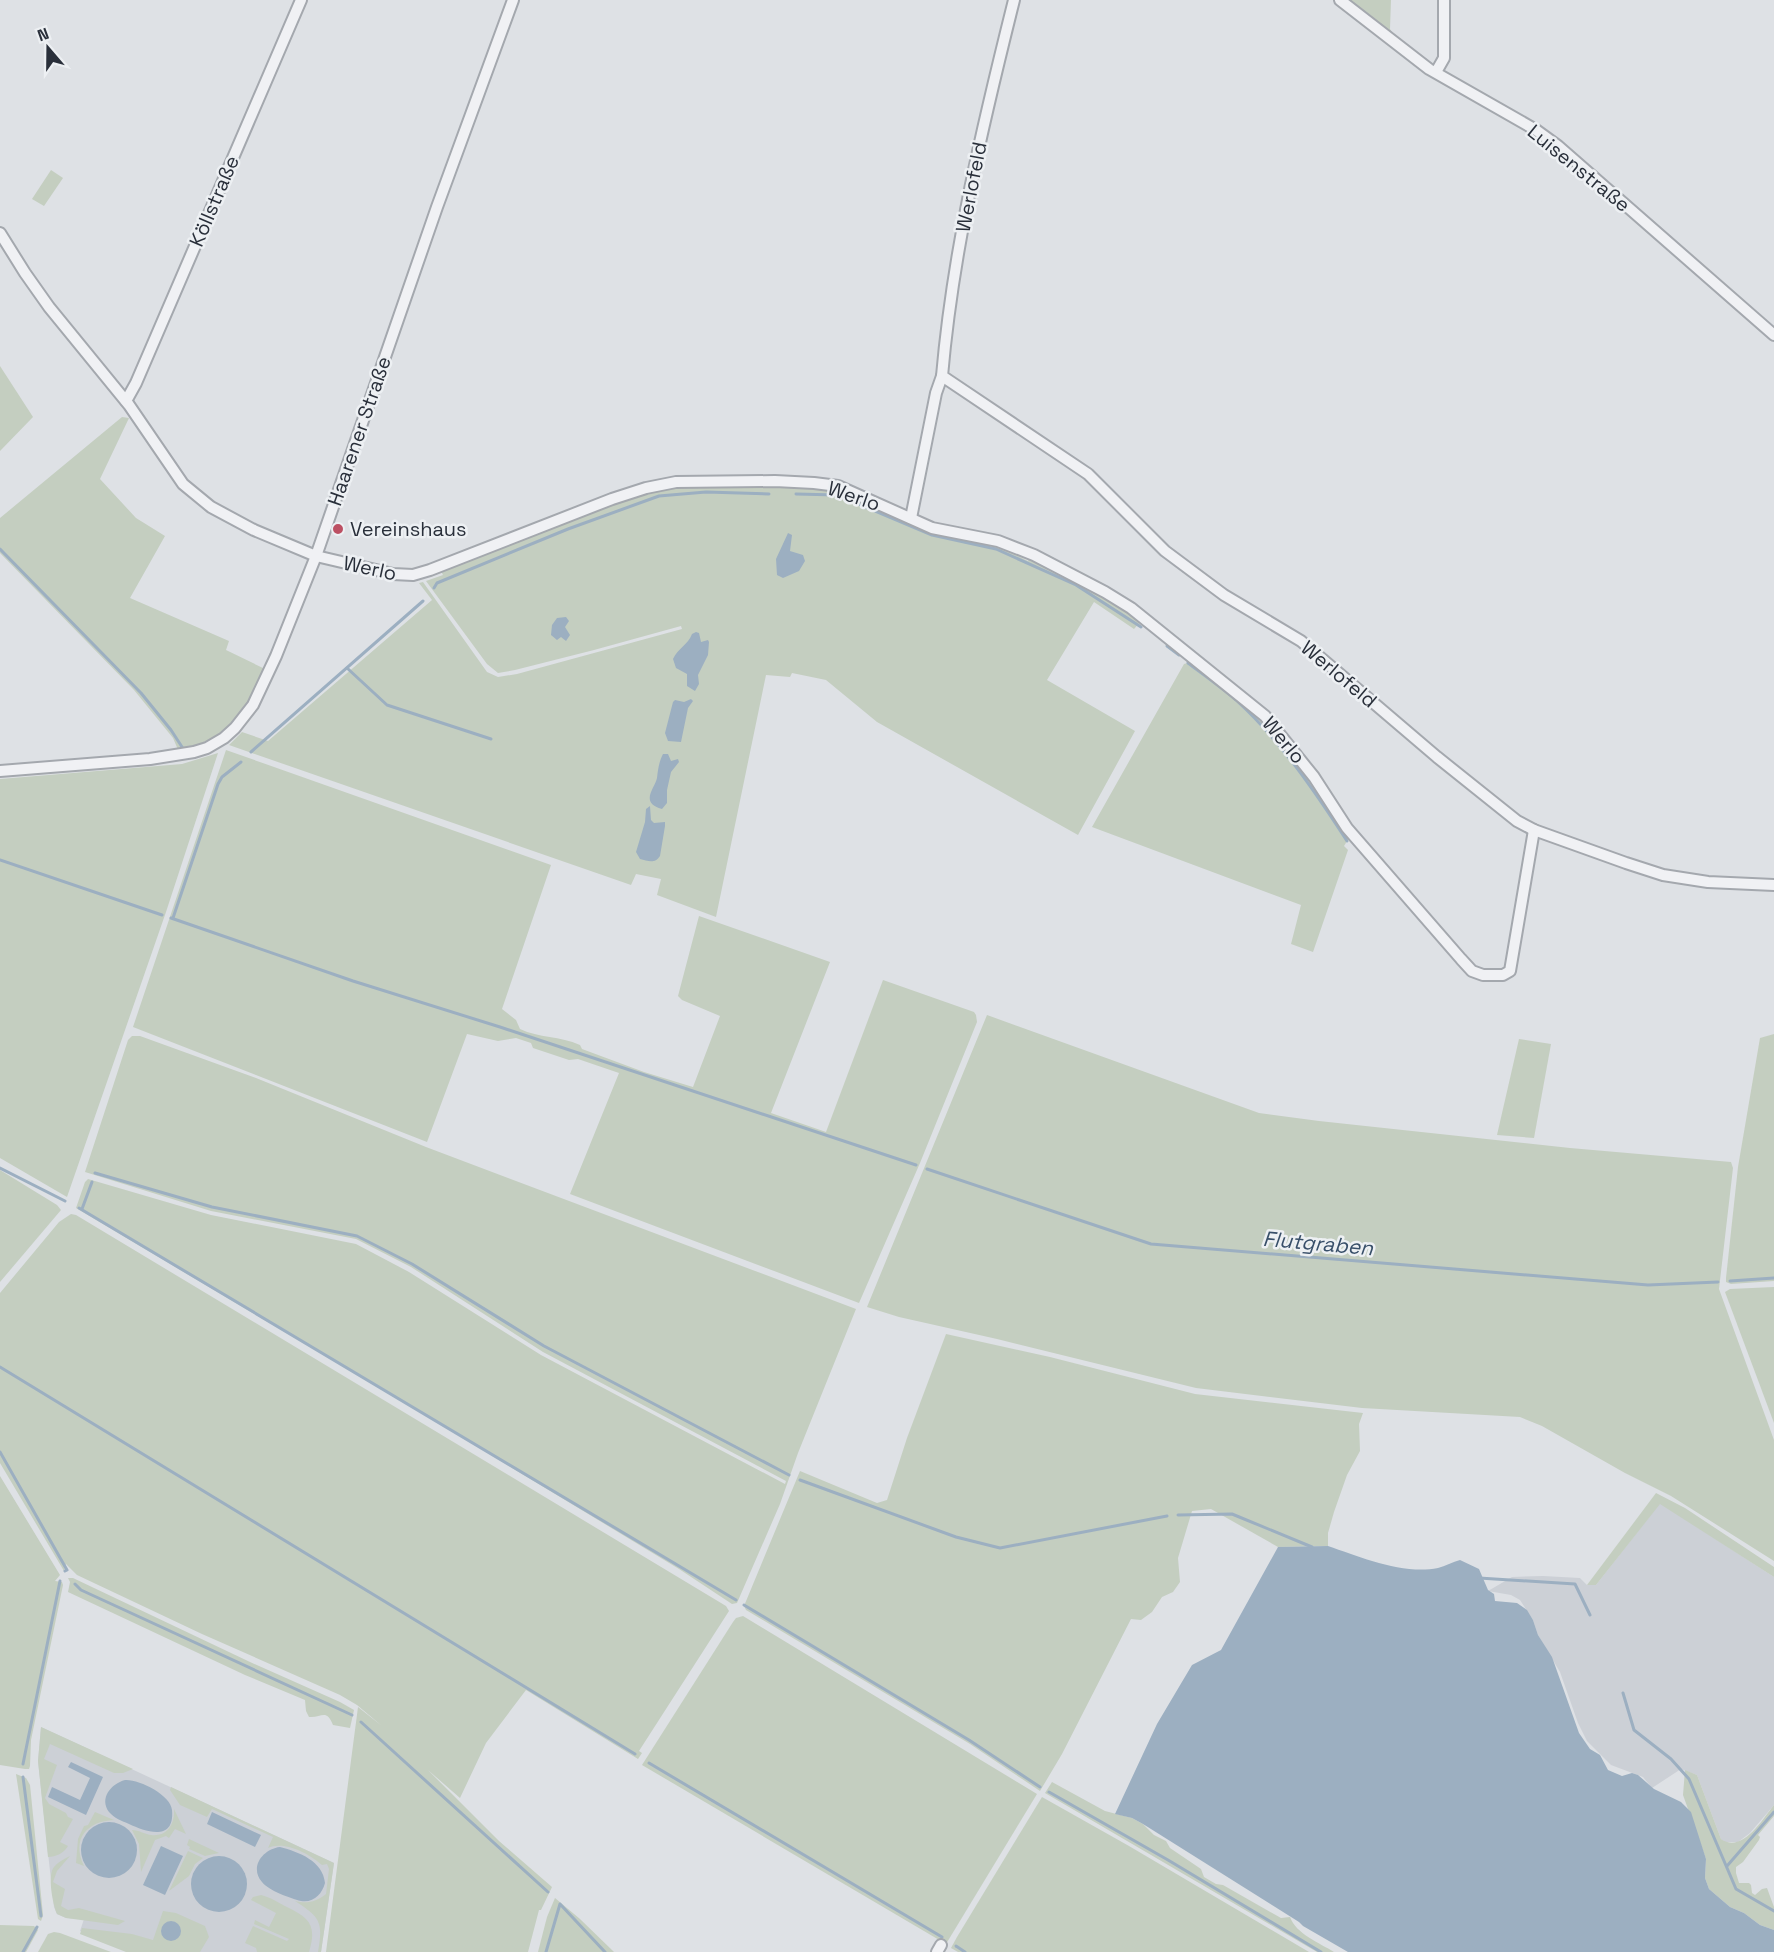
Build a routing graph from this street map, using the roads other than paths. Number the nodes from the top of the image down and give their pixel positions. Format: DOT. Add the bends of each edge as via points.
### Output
graph roads {
  1 [pos="301,0"];
  2 [pos="513,0"];
  3 [pos="1014,0"];
  4 [pos="1340,0"];
  5 [pos="1444,0"];
  6 [pos="1436,72"];
  7 [pos="0,233"];
  8 [pos="1774,335"];
  9 [pos="942,376"];
  10 [pos="126,401"];
  11 [pos="911,518"];
  12 [pos="316,556"];
  13 [pos="0,771"];
  14 [pos="1534,830"];
  15 [pos="1774,885"];
  1 -- 10 [label="street, Köllstraße"];
  2 -- 12 [label="street, Haarener Straße"];
  3 -- 9 [label="street, Werlofeld" via="966,207"];
  4 -- 6 [label="street, Luisenstraße"];
  5 -- 6 [label="street" via="1444,58"];
  6 -- 8 [label="street, Luisenstraße" via="1558,146"];
  7 -- 10 [label="street, Werlo" via="49,307"];
  9 -- 11 [label="street, Werlofeld"];
  9 -- 14 [label="street, Werlofeld" via="1088,474 1165,551 1224,595 1301,641 1437,757 1517,821"];
  10 -- 12 [label="street, Werlo" via="193,494 254,530"];
  11 -- 12 [label="street, Werlo" via="826,484 676,482 612,499 419,574 393,574"];
  11 -- 14 [label="street, Werlo" via="933,528 998,541 1034,555 1122,603 1209,670 1265,716 1314,777 1347,828 1477,974 1503,975 1510,970"];
  12 -- 13 [label="street, Haarener Straße" via="253,705 224,738 207,748 178,756"];
  14 -- 15 [label="street, Werlofeld" via="1663,874 1724,884"];
}
